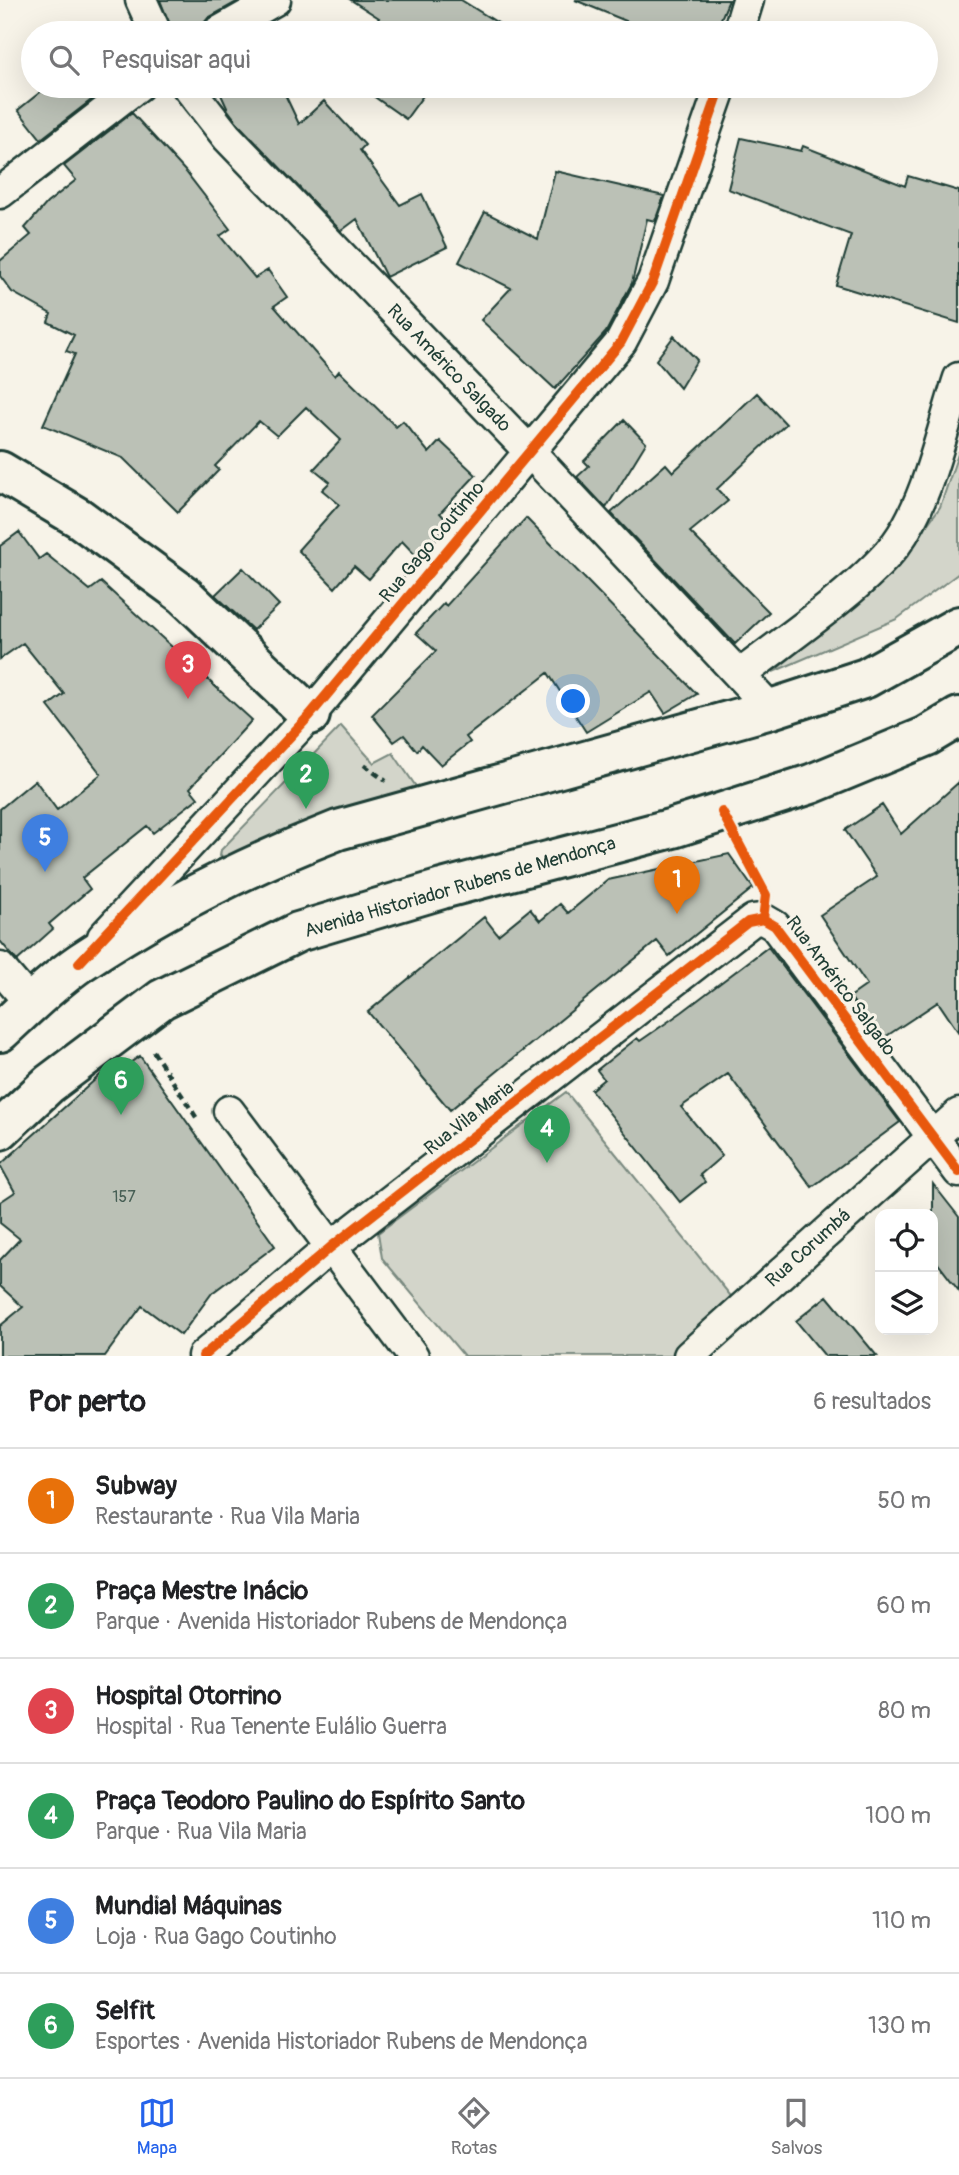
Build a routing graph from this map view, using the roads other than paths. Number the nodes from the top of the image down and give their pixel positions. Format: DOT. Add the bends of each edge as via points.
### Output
graph roads {
  1 [pos="141,0"];
  2 [pos="275,0"];
  3 [pos="748,0"];
  4 [pos="151,21"];
  5 [pos="238,21"];
  6 [pos="741,21"];
  7 [pos="123,98"];
  8 [pos="196,98"];
  9 [pos="717,98"];
  10 [pos="0,193"];
  11 [pos="959,378"];
  12 [pos="530,452"];
  13 [pos="0,471"];
  14 [pos="959,626"];
  15 [pos="740,675"];
  16 [pos="771,709"];
  17 [pos="310,715"];
  18 [pos="959,717"];
  19 [pos="763,919"];
  20 [pos="79,963"];
  21 [pos="0,968"];
  22 [pos="31,1004"];
  23 [pos="0,1032"];
  24 [pos="229,1111"];
  25 [pos="959,1114"];
  26 [pos="0,1130"];
  27 [pos="933,1136"];
  28 [pos="959,1172"];
  29 [pos="331,1247"];
  30 [pos="204,1356"];
  31 [pos="413,1356"];
  32 [pos="689,1356"];
  1 -- 4 [label="street"];
  2 -- 5 [label="street"];
  3 -- 6 [label="street"];
  7 -- 10 [label="street"];
  8 -- 12 [label="street, Rua Américo Salgado" via="227,137"];
  9 -- 12 [label="street, Rua Gago Coutinho" via="653,281 621,342"];
  11 -- 15 [label="street" via="918,505 897,542 875,568"];
  12 -- 15 [label="street, Rua Américo Salgado"];
  12 -- 17 [label="street, Rua Gago Coutinho"];
  13 -- 17 [label="main road" via="79,518 184,595"];
  14 -- 16 [label="main road" via="866,678"];
  15 -- 16 [label="street, Rua Américo Salgado"];
  16 -- 20 [label="main road" via="338,830 187,897"];
  17 -- 20 [label="street, Rua Gago Coutinho"];
  18 -- 26 [label="main road, Avenida Historiador Rubens de Mendonça" via="927,736 811,784 298,932 162,999 49,1084"];
  19 -- 27 [label="street, Rua Américo Salgado" via="775,926"];
  19 -- 29 [label="street, Rua Vila Maria" via="748,922"];
  20 -- 22 [label="main road"];
  21 -- 22 [label="street"];
  22 -- 23 [label="main road"];
  24 -- 29 [label="street"];
  25 -- 27 [label="street, Rua Corumbá"];
  27 -- 28 [label="street, Rua Américo Salgado"];
  27 -- 32 [label="street, Rua Corumbá"];
  29 -- 30 [label="street, Rua Vila Maria"];
  29 -- 31 [label="street"];
}
